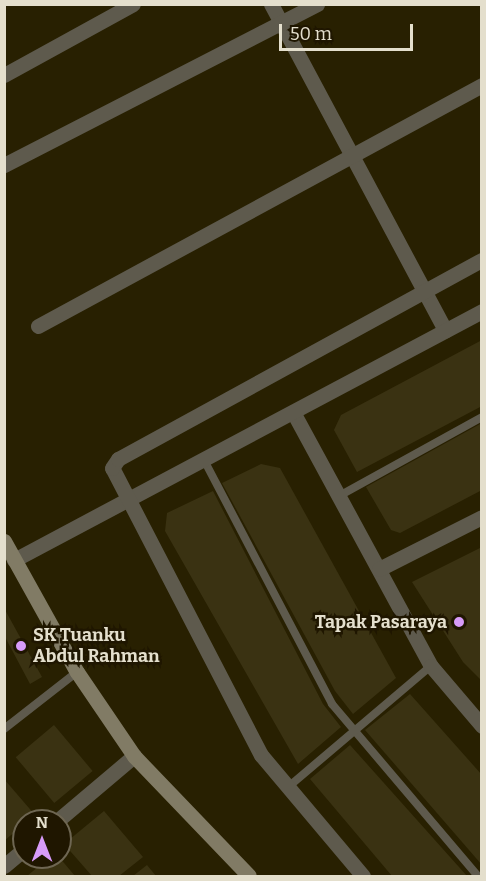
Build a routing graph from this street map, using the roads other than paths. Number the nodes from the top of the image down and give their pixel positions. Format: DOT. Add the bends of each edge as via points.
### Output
graph roads {
  1 [pos="133,4"];
  2 [pos="271,4"];
  3 [pos="316,4"];
  4 [pos="281,23"];
  5 [pos="4,75"];
  6 [pos="482,85"];
  7 [pos="352,156"];
  8 [pos="4,165"];
  9 [pos="482,260"];
  10 [pos="427,290"];
  11 [pos="482,311"];
  12 [pos="38,326"];
  13 [pos="445,330"];
  14 [pos="293,412"];
  15 [pos="482,417"];
  16 [pos="204,460"];
  17 [pos="339,496"];
  18 [pos="129,501"];
  19 [pos="482,517"];
  20 [pos="4,541"];
  21 [pos="14,560"];
  22 [pos="379,569"];
  23 [pos="431,666"];
  24 [pos="77,672"];
  25 [pos="6,726"];
  26 [pos="482,726"];
  27 [pos="353,729"];
  28 [pos="134,756"];
  29 [pos="287,788"];
  30 [pos="71,809"];
  31 [pos="249,876"];
  32 [pos="363,876"];
  33 [pos="478,876"];
  1 -- 5 [label="street"];
  2 -- 4 [label="street"];
  3 -- 4 [label="street"];
  4 -- 7 [label="street"];
  4 -- 8 [label="street"];
  6 -- 7 [label="street"];
  7 -- 10 [label="street"];
  7 -- 12 [label="street"];
  9 -- 10 [label="street"];
  10 -- 13 [label="street"];
  10 -- 18 [label="street" via="118,459 112,468"];
  11 -- 13 [label="street"];
  13 -- 14 [label="street"];
  14 -- 16 [label="street"];
  14 -- 17 [label="street"];
  15 -- 17 [label="lane"];
  16 -- 18 [label="street"];
  16 -- 27 [label="lane" via="332,704"];
  17 -- 22 [label="street"];
  18 -- 21 [label="street"];
  18 -- 29 [label="street" via="261,755"];
  19 -- 22 [label="street"];
  20 -- 21 [label="street"];
  21 -- 24 [label="street"];
  22 -- 23 [label="street"];
  23 -- 26 [label="street"];
  23 -- 27 [label="lane"];
  24 -- 25 [label="lane"];
  24 -- 28 [label="street"];
  27 -- 29 [label="lane"];
  27 -- 33 [label="lane"];
  28 -- 30 [label="street"];
  28 -- 31 [label="street"];
  29 -- 32 [label="street"];
}
